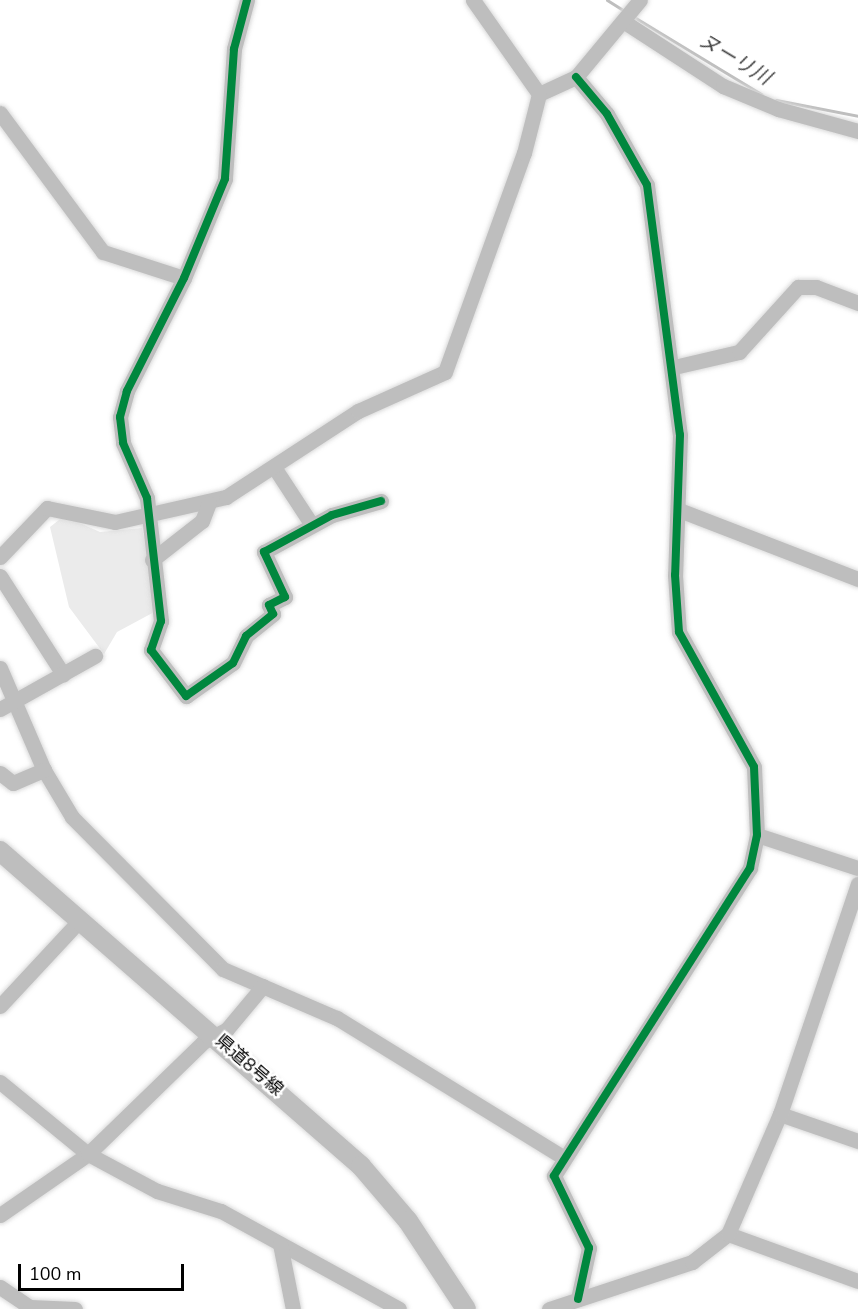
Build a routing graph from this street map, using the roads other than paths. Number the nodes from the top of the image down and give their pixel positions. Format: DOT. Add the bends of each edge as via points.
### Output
graph roads {
  1 [pos="247,0"];
  2 [pos="473,0"];
  3 [pos="640,0"];
  4 [pos="627,20"];
  5 [pos="576,77"];
  6 [pos="539,94"];
  7 [pos="0,114"];
  8 [pos="858,131"];
  9 [pos="184,278"];
  10 [pos="858,303"];
  11 [pos="674,367"];
  12 [pos="274,467"];
  13 [pos="381,501"];
  14 [pos="209,503"];
  15 [pos="679,510"];
  16 [pos="147,518"];
  17 [pos="312,525"];
  18 [pos="0,557"];
  19 [pos="152,560"];
  20 [pos="0,576"];
  21 [pos="858,579"];
  22 [pos="95,656"];
  23 [pos="0,668"];
  24 [pos="63,674"];
  25 [pos="17,700"];
  26 [pos="0,709"];
  27 [pos="44,770"];
  28 [pos="0,772"];
  29 [pos="757,835"];
  30 [pos="0,851"];
  31 [pos="858,868"];
  32 [pos="858,884"];
  33 [pos="80,920"];
  34 [pos="263,986"];
  35 [pos="1,1002"];
  36 [pos="213,1034"];
  37 [pos="0,1082"];
  38 [pos="780,1114"];
  39 [pos="858,1141"];
  40 [pos="88,1154"];
  41 [pos="563,1157"];
  42 [pos="0,1215"];
  43 [pos="728,1234"];
  44 [pos="280,1244"];
  45 [pos="858,1281"];
  46 [pos="0,1287"];
  47 [pos="578,1299"];
  48 [pos="75,1309"];
  49 [pos="293,1309"];
  50 [pos="399,1309"];
  51 [pos="466,1309"];
  52 [pos="549,1309"];
  1 -- 9 [label="street" via="234,49 225,179"];
  2 -- 6 [label="street"];
  3 -- 4 [label="street"];
  4 -- 5 [label="street"];
  4 -- 8 [label="street" via="723,86 778,109"];
  5 -- 6 [label="street"];
  5 -- 11 [label="street" via="607,114 647,185"];
  6 -- 12 [label="street" via="524,153 449,366 432,380 358,411"];
  7 -- 9 [label="street" via="103,252"];
  9 -- 16 [label="street" via="121,410 123,443 146,494"];
  10 -- 11 [label="street" via="816,287 798,287 739,352"];
  11 -- 15 [label="street"];
  12 -- 14 [label="street"];
  12 -- 17 [label="street"];
  13 -- 17 [label="street"];
  14 -- 16 [label="street"];
  14 -- 19 [label="street" via="202,521"];
  15 -- 21 [label="street"];
  15 -- 29 [label="street" via="679,632 754,767"];
  16 -- 18 [label="street" via="109,523 47,508"];
  16 -- 19 [label="street"];
  17 -- 19 [label="street" via="264,552 285,597 269,605 273,614 246,636 233,663 186,696 152,650 161,621"];
  20 -- 24 [label="street"];
  22 -- 24 [label="street"];
  23 -- 25 [label="street"];
  24 -- 25 [label="street"];
  25 -- 26 [label="street"];
  25 -- 27 [label="street"];
  27 -- 28 [label="street" via="13,783"];
  27 -- 34 [label="street" via="72,816 222,969"];
  29 -- 31 [label="street"];
  29 -- 41 [label="street" via="750,868"];
  30 -- 33 [label="main road, 県道8号線"];
  32 -- 38 [label="street"];
  33 -- 35 [label="street"];
  33 -- 36 [label="main road, 県道8号線"];
  34 -- 36 [label="street" via="226,1029"];
  34 -- 41 [label="street" via="337,1018"];
  36 -- 40 [label="street"];
  36 -- 51 [label="main road, 県道8号線" via="360,1166 408,1221"];
  37 -- 40 [label="street"];
  38 -- 39 [label="street"];
  38 -- 43 [label="street"];
  40 -- 42 [label="street"];
  40 -- 44 [label="street" via="157,1191 221,1211"];
  41 -- 47 [label="street" via="554,1176 589,1248"];
  43 -- 45 [label="street"];
  43 -- 47 [label="street" via="692,1262"];
  44 -- 49 [label="street"];
  44 -- 50 [label="street"];
  46 -- 48 [label="street" via="30,1307"];
  47 -- 52 [label="street"];
}
